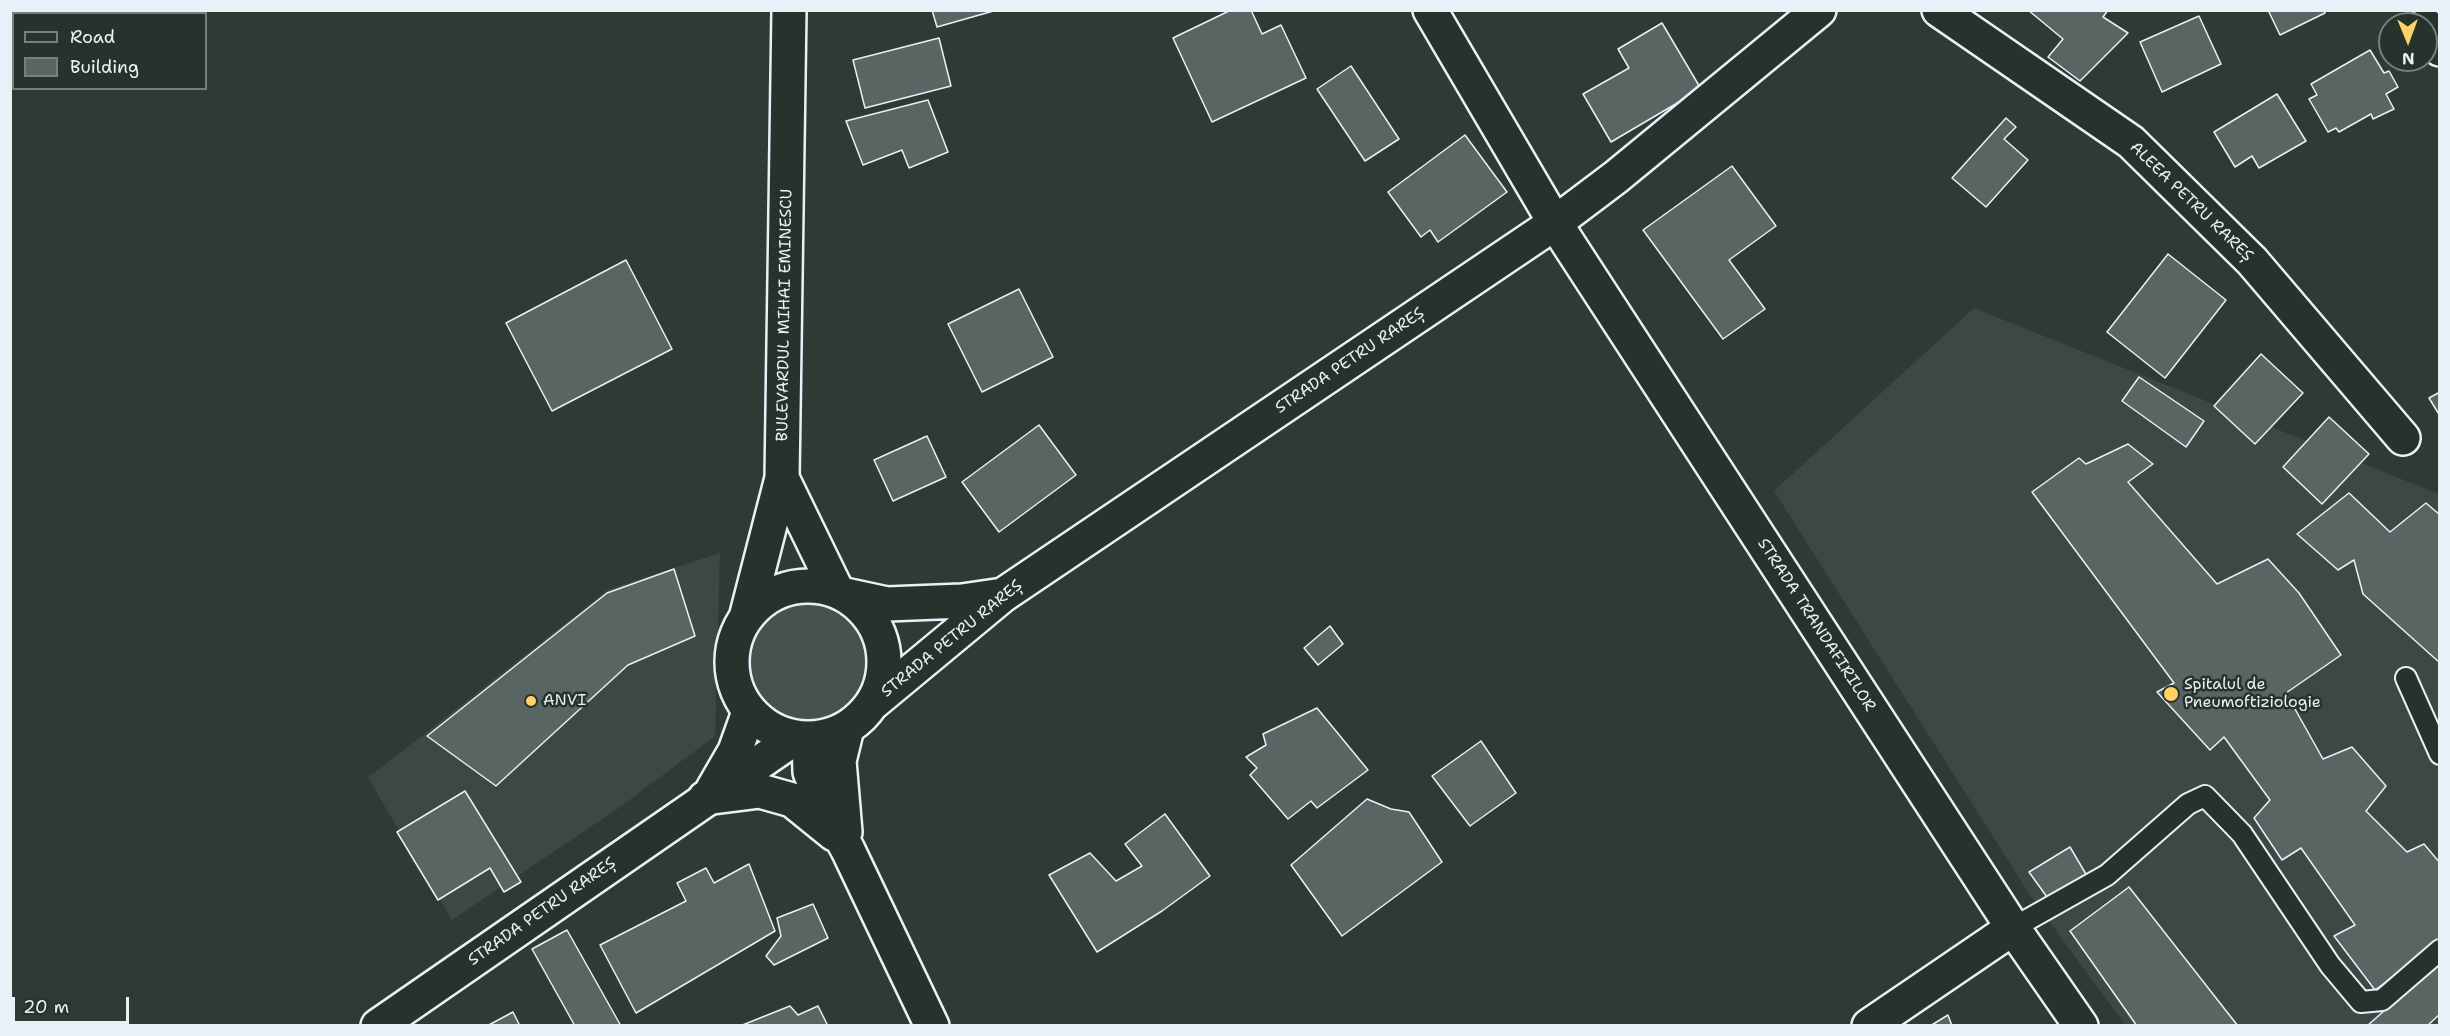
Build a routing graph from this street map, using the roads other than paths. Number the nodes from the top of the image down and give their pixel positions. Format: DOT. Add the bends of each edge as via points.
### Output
graph roads {
  1 [pos="789,10"];
  2 [pos="1430,10"];
  3 [pos="1819,10"];
  4 [pos="1939,10"];
  5 [pos="1555,223"];
  6 [pos="2403,438"];
  7 [pos="782,478"];
  8 [pos="841,593"];
  9 [pos="1003,595"];
  10 [pos="747,614"];
  11 [pos="2406,678"];
  12 [pos="874,702"];
  13 [pos="748,712"];
  14 [pos="847,728"];
  15 [pos="802,739"];
  16 [pos="2439,754"];
  17 [pos="705,798"];
  18 [pos="846,846"];
  19 [pos="2013,928"];
  20 [pos="2439,950"];
  21 [pos="378,1026"];
  22 [pos="932,1026"];
  23 [pos="1869,1026"];
  24 [pos="2081,1026"];
  1 -- 7 [label="street, BULEVARDUL MIHAI EMINESCU"];
  2 -- 5 [label="street, STRADA TRANDAFIRILOR"];
  3 -- 5 [label="street, STRADA PETRU RAREȘ"];
  4 -- 6 [label="street, ALEEA PETRU RAREȘ" via="2132,142 2252,261"];
  5 -- 9 [label="street, STRADA PETRU RAREȘ"];
  5 -- 19 [label="street, STRADA TRANDAFIRILOR"];
  7 -- 8 [label="street"];
  7 -- 10 [label="street, BULEVARDUL MIHAI EMINESCU"];
  8 -- 9 [label="street" via="887,604"];
  8 -- 10 [label="street" via="813,586 788,588 766,598"];
  8 -- 12 [label="street" via="865,611 878,632 884,655 883,679"];
  9 -- 12 [label="street, STRADA PETRU RAREȘ"];
  10 -- 13 [label="street" via="734,638 730,664 735,689"];
  11 -- 16 [label="lane"];
  12 -- 14 [label="street"];
  13 -- 15 [label="street" via="769,729"];
  13 -- 17 [label="street, STRADA PETRU RAREȘ" via="728,766"];
  14 -- 15 [label="street" via="829,736"];
  14 -- 18 [label="street" via="840,761"];
  15 -- 17 [label="street, STRADA PETRU RAREȘ"];
  15 -- 18 [label="street" via="823,804"];
  17 -- 18 [label="street" via="760,791 792,800"];
  17 -- 21 [label="street, STRADA PETRU RAREȘ"];
  18 -- 22 [label="street"];
  19 -- 20 [label="lane" via="2107,875 2188,804 2205,796 2242,834 2330,965 2361,1002 2382,1000"];
  19 -- 23 [label="street"];
  19 -- 24 [label="street, STRADA TRANDAFIRILOR"];
}
